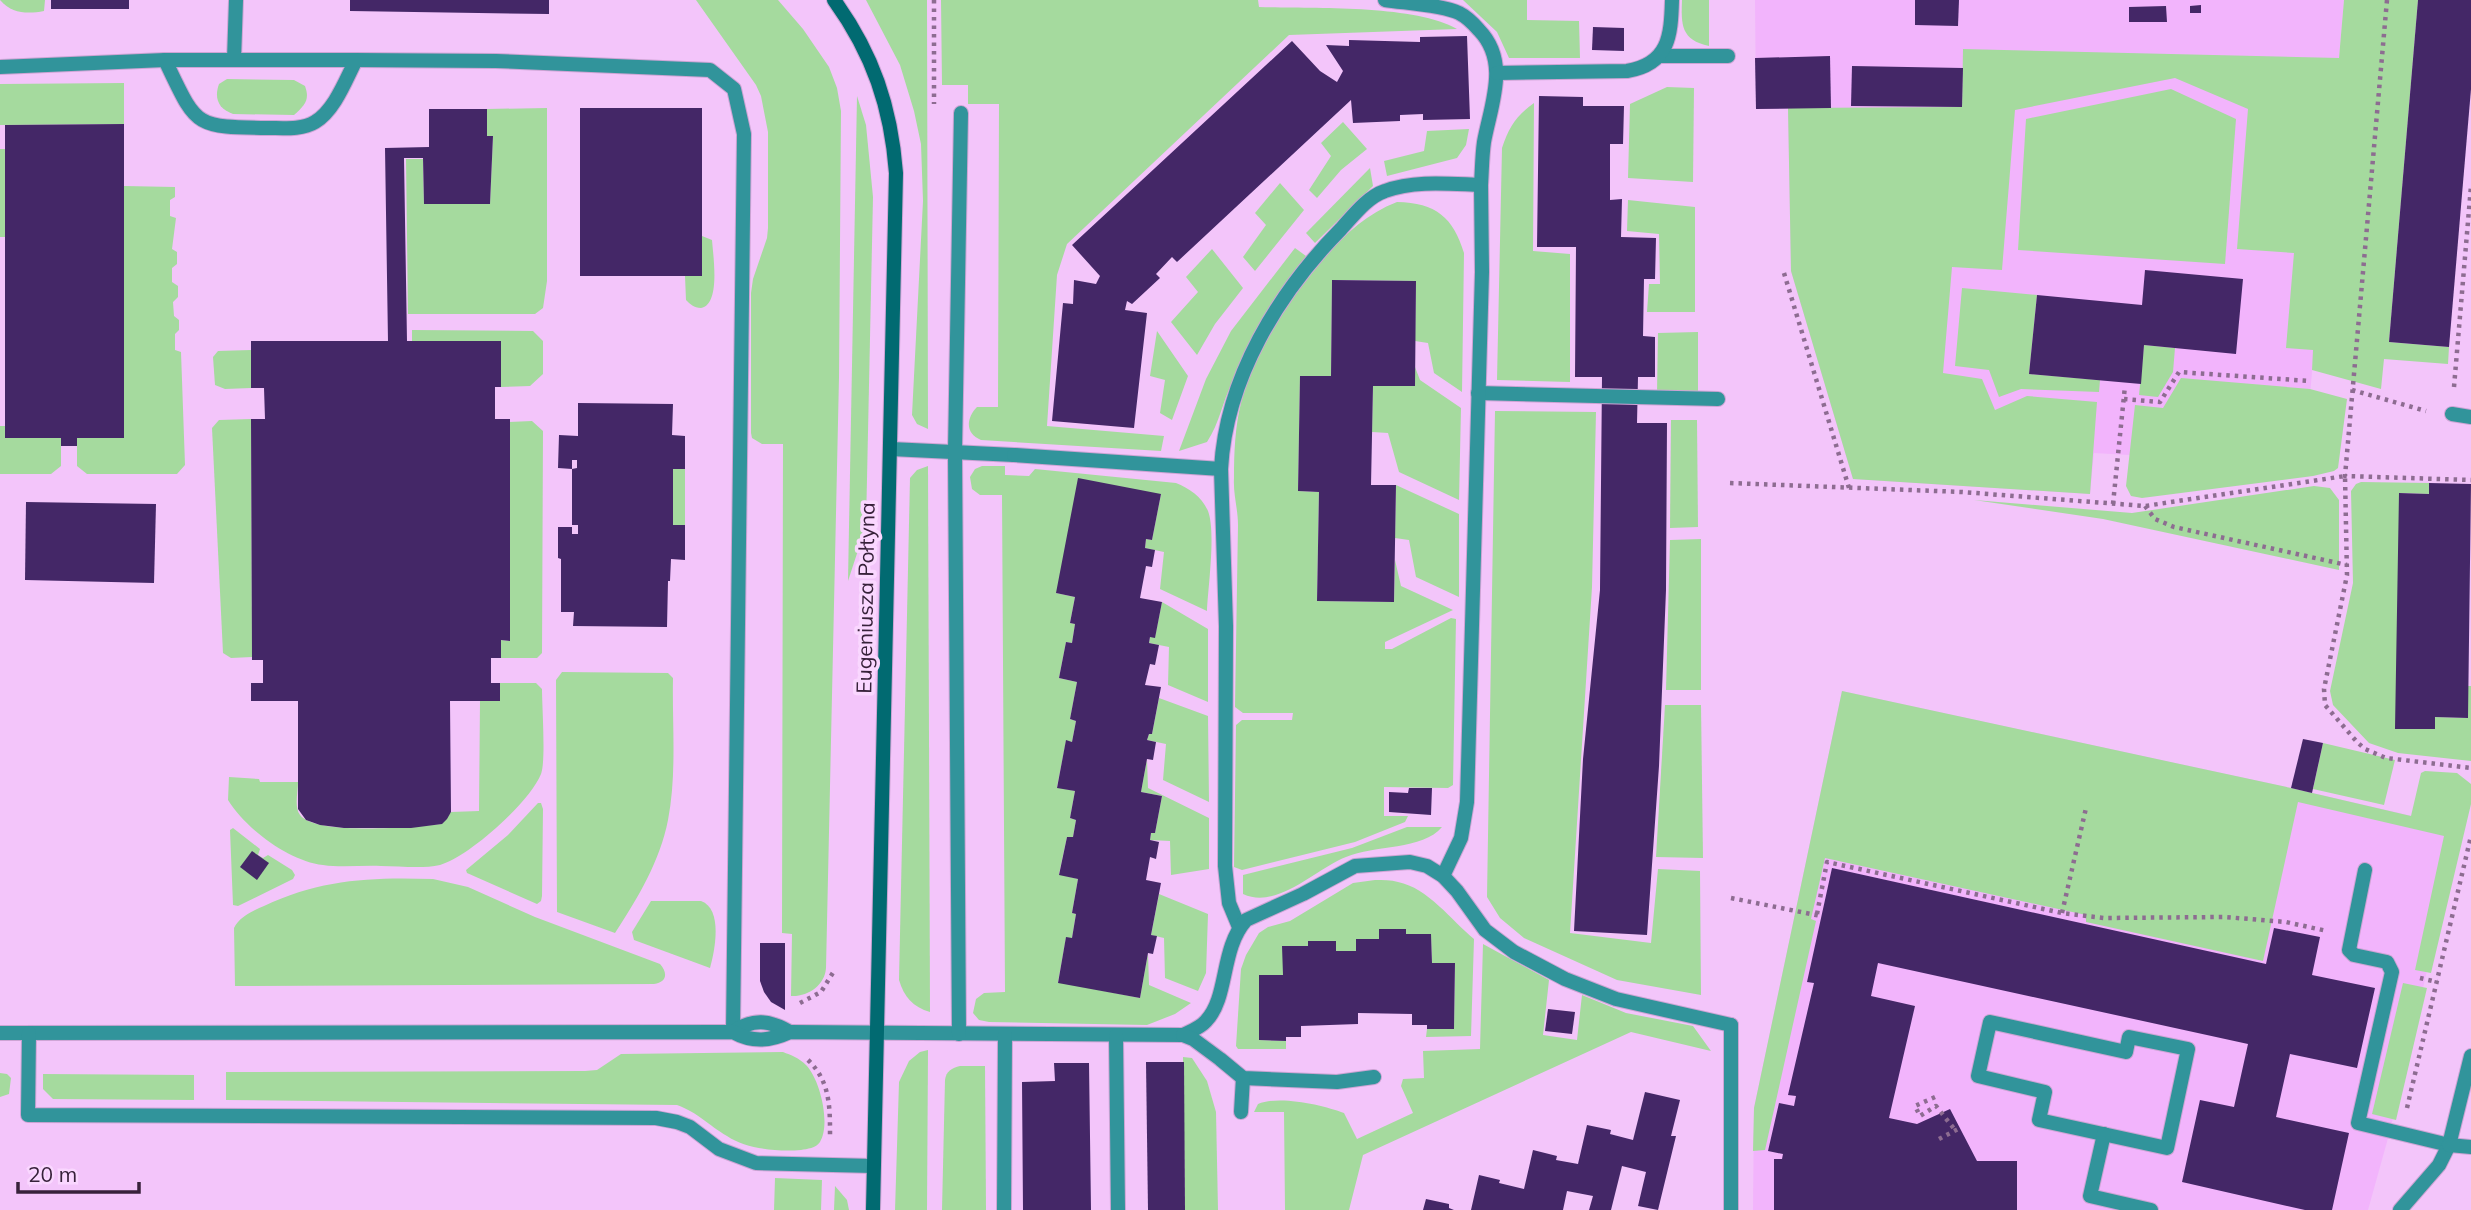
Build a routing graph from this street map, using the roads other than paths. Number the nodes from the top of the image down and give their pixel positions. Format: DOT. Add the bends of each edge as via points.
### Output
graph roads {
  1 [pos="236,0"];
  2 [pos="834,0"];
  3 [pos="1385,0"];
  4 [pos="1672,0"];
  5 [pos="1659,56"];
  6 [pos="1728,56"];
  7 [pos="165,60"];
  8 [pos="234,60"];
  9 [pos="356,60"];
  10 [pos="0,67"];
  11 [pos="1497,74"];
  12 [pos="961,113"];
  13 [pos="1481,185"];
  14 [pos="1478,393"];
  15 [pos="1718,399"];
  16 [pos="2452,414"];
  17 [pos="2471,417"];
  18 [pos="891,449"];
  19 [pos="955,451"];
  20 [pos="1221,469"];
  21 [pos="2365,870"];
  22 [pos="1443,876"];
  23 [pos="1239,928"];
  24 [pos="733,1032"];
  25 [pos="0,1033"];
  26 [pos="29,1033"];
  27 [pos="878,1033"];
  28 [pos="959,1034"];
  29 [pos="1005,1035"];
  30 [pos="1183,1035"];
  31 [pos="1116,1036"];
  32 [pos="2471,1056"];
  33 [pos="1374,1077"];
  34 [pos="1242,1078"];
  35 [pos="1241,1112"];
  36 [pos="2104,1135"];
  37 [pos="2449,1145"];
  38 [pos="2471,1147"];
  39 [pos="873,1166"];
  40 [pos="873,1210"];
  41 [pos="1004,1210"];
  42 [pos="1118,1210"];
  43 [pos="1731,1210"];
  44 [pos="2151,1210"];
  45 [pos="2400,1210"];
  1 -- 8 [label="street"];
  2 -- 18 [label="street, Eugeniusza Połtyna" via="868,57 892,128 896,173"];
  3 -- 11 [label="street" via="1457,12 1471,21 1494,53"];
  4 -- 5 [label="street" via="1668,44"];
  5 -- 6 [label="street"];
  5 -- 11 [label="street" via="1642,69 1627,71"];
  7 -- 8 [label="street"];
  7 -- 9 [label="street" via="189,110 204,122 218,127 297,128 314,123 327,112"];
  7 -- 10 [label="street"];
  8 -- 9 [label="street"];
  9 -- 24 [label="street" via="710,70 734,89 744,134"];
  11 -- 13 [label="street"];
  12 -- 19 [label="street"];
  13 -- 14 [label="street"];
  13 -- 20 [label="street" via="1411,185 1384,191 1370,199 1317,254 1268,325 1241,378 1227,421"];
  14 -- 15 [label="street"];
  14 -- 22 [label="street" via="1466,803 1461,838"];
  16 -- 17 [label="street"];
  18 -- 19 [label="street"];
  18 -- 27 [label="street, Eugeniusza Połtyna"];
  19 -- 20 [label="street"];
  19 -- 28 [label="street"];
  20 -- 23 [label="street" via="1225,866 1228,903"];
  21 -- 37 [label="street" via="2350,953 2387,962 2392,972 2358,1123"];
  22 -- 23 [label="street" via="1410,862 1355,866 1255,915"];
  22 -- 43 [label="street" via="1485,930 1555,974 1616,999 1731,1025"];
  23 -- 30 [label="street" via="1214,1009 1208,1020"];
  24 -- 26 [label="street"];
  24 -- 27 [label="street" via="754,1022 779,1025 794,1033"];
  25 -- 26 [label="street"];
  26 -- 39 [label="street" via="28,1115 656,1118 690,1127 719,1149 757,1163"];
  27 -- 28 [label="street"];
  27 -- 39 [label="street, Eugeniusza Połtyna"];
  28 -- 29 [label="street"];
  29 -- 31 [label="street"];
  29 -- 41 [label="street"];
  30 -- 31 [label="street"];
  30 -- 34 [label="street"];
  31 -- 42 [label="street"];
  32 -- 37 [label="street"];
  33 -- 34 [label="street" via="1337,1082"];
  34 -- 35 [label="street"];
  36 -- 36 [label="street" via="2167,1148 2188,1049 2129,1037 2126,1052 1990,1022 1978,1076 2045,1092 2039,1120"];
  36 -- 44 [label="street" via="2090,1196"];
  37 -- 38 [label="street"];
  37 -- 45 [label="street"];
  39 -- 40 [label="street, Eugeniusza Połtyna"];
}
